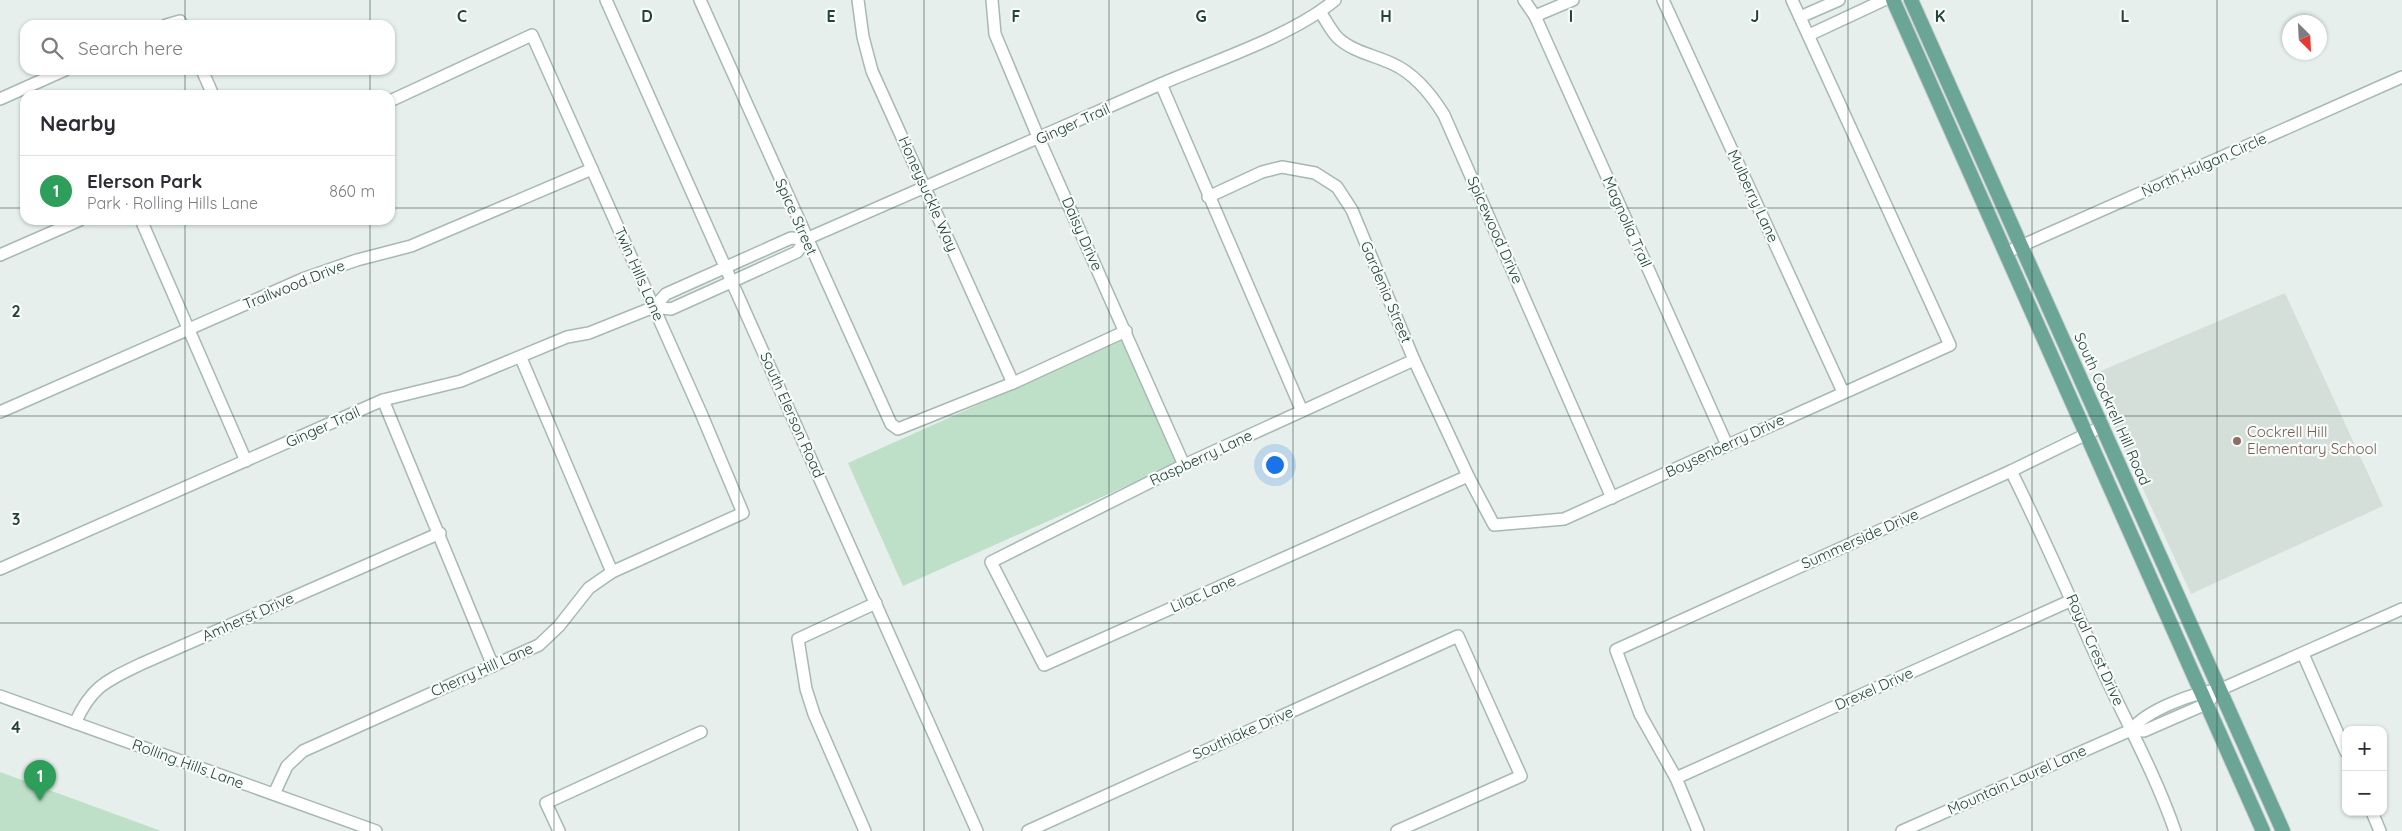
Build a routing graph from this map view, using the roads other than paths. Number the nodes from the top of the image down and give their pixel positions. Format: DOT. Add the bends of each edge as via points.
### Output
graph roads {
  1 [pos="606,0"];
  2 [pos="700,0"];
  3 [pos="858,0"];
  4 [pos="992,0"];
  5 [pos="1335,0"];
  6 [pos="1524,0"];
  7 [pos="1573,0"];
  8 [pos="1663,0"];
  9 [pos="1792,0"];
  10 [pos="1839,0"];
  11 [pos="1884,0"];
  12 [pos="1893,0"];
  13 [pos="1911,0"];
  14 [pos="1320,12"];
  15 [pos="1535,16"];
  16 [pos="1800,17"];
  17 [pos="1809,35"];
  18 [pos="54,75"];
  19 [pos="204,75"];
  20 [pos="2402,77"];
  21 [pos="1161,84"];
  22 [pos="20,90"];
  23 [pos="20,90"];
  24 [pos="211,90"];
  25 [pos="0,99"];
  26 [pos="395,100"];
  27 [pos="1039,139"];
  28 [pos="592,169"];
  29 [pos="925,188"];
  30 [pos="1208,197"];
  31 [pos="69,225"];
  32 [pos="143,225"];
  33 [pos="806,239"];
  34 [pos="2022,246"];
  35 [pos="2006,253"];
  36 [pos="0,255"];
  37 [pos="725,268"];
  38 [pos="732,282"];
  39 [pos="654,307"];
  40 [pos="189,329"];
  41 [pos="1126,331"];
  42 [pos="521,358"];
  43 [pos="1414,360"];
  44 [pos="1013,383"];
  45 [pos="1843,392"];
  46 [pos="383,400"];
  47 [pos="1302,411"];
  48 [pos="0,412"];
  49 [pos="2103,426"];
  50 [pos="2086,434"];
  51 [pos="1727,445"];
  52 [pos="246,461"];
  53 [pos="1184,465"];
  54 [pos="2011,471"];
  55 [pos="1468,476"];
  56 [pos="1612,498"];
  57 [pos="743,513"];
  58 [pos="1494,525"];
  59 [pos="440,534"];
  60 [pos="991,562"];
  61 [pos="0,569"];
  62 [pos="612,572"];
  63 [pos="2072,600"];
  64 [pos="876,602"];
  65 [pos="2402,609"];
  66 [pos="2303,654"];
  67 [pos="493,666"];
  68 [pos="2220,690"];
  69 [pos="0,696"];
  70 [pos="2203,698"];
  71 [pos="75,723"];
  72 [pos="2131,730"];
  73 [pos="701,732"];
  74 [pos="2342,743"];
  75 [pos="1676,778"];
  76 [pos="274,794"];
  77 [pos="2374,816"];
  78 [pos="376,831"];
  79 [pos="559,831"];
  80 [pos="865,831"];
  81 [pos="977,831"];
  82 [pos="1028,831"];
  83 [pos="1397,831"];
  84 [pos="1698,831"];
  85 [pos="1902,831"];
  86 [pos="2174,831"];
  87 [pos="2263,831"];
  88 [pos="2283,831"];
  89 [pos="2380,831"];
  1 -- 37 [label="street, South Elerson Road"];
  2 -- 33 [label="street, Spice Street"];
  3 -- 29 [label="street, Honeysuckle Way" via="862,37 872,71"];
  4 -- 27 [label="street, Daisy Drive" via="995,34"];
  5 -- 14 [label="street, Ginger Trail"];
  6 -- 15 [label="street, Magnolia Trail"];
  7 -- 15 [label="street"];
  8 -- 45 [label="street, Mulberry Lane"];
  9 -- 16 [label="street"];
  10 -- 16 [label="street"];
  11 -- 17 [label="street"];
  12 -- 35 [label="main road"];
  13 -- 34 [label="main road, South Cockrell Hill Road"];
  14 -- 21 [label="street, Ginger Trail"];
  14 -- 56 [label="street, Spicewood Drive" via="1337,37 1355,50 1393,64 1412,76 1444,115"];
  15 -- 51 [label="street, Magnolia Trail"];
  16 -- 17 [label="street"];
  17 -- 45 [label="street, Boysenberry Drive" via="1950,345"];
  18 -- 22 [label="street"];
  19 -- 24 [label="street"];
  20 -- 34 [label="street, North Hulgan Circle"];
  21 -- 27 [label="street, Ginger Trail"];
  21 -- 30 [label="street"];
  23 -- 25 [label="street"];
  26 -- 28 [label="street, Twin Hills Lane" via="532,35"];
  27 -- 29 [label="street, Ginger Trail"];
  27 -- 41 [label="street, Daisy Drive"];
  28 -- 39 [label="street, Twin Hills Lane"];
  28 -- 40 [label="street, Trailwood Drive" via="463,226 411,246 314,275"];
  29 -- 33 [label="street, Ginger Trail"];
  29 -- 44 [label="street, Honeysuckle Way"];
  30 -- 43 [label="street, Gardenia Street" via="1262,172 1282,167 1316,173 1337,187 1352,210"];
  30 -- 47 [label="street"];
  31 -- 36 [label="street"];
  32 -- 40 [label="street"];
  33 -- 37 [label="street, Ginger Trail" via="790,238"];
  33 -- 38 [label="street, Ginger Trail" via="797,252"];
  33 -- 44 [label="street, Spice Street" via="891,424 898,429"];
  34 -- 35 [label="street, North Hulgan Circle"];
  34 -- 49 [label="main road, South Cockrell Hill Road"];
  35 -- 50 [label="main road"];
  37 -- 38 [label="street, South Elerson Road"];
  37 -- 39 [label="street, Ginger Trail" via="666,294"];
  38 -- 39 [label="street, Ginger Trail" via="671,309"];
  38 -- 64 [label="street, South Elerson Road"];
  39 -- 42 [label="street, Ginger Trail" via="589,333 567,337"];
  39 -- 57 [label="street, Twin Hills Lane"];
  40 -- 48 [label="street, Trailwood Drive"];
  40 -- 52 [label="street"];
  41 -- 44 [label="street"];
  41 -- 53 [label="street, Daisy Drive"];
  42 -- 46 [label="street, Ginger Trail" via="461,381"];
  42 -- 62 [label="street"];
  43 -- 47 [label="street, Raspberry Lane"];
  43 -- 55 [label="street, Gardenia Street"];
  45 -- 51 [label="street, Boysenberry Drive"];
  46 -- 52 [label="street, Ginger Trail"];
  46 -- 59 [label="street"];
  47 -- 53 [label="street, Raspberry Lane"];
  49 -- 50 [label="street, Summerside Drive"];
  49 -- 68 [label="main road, South Cockrell Hill Road"];
  50 -- 54 [label="street, Summerside Drive"];
  50 -- 70 [label="main road"];
  51 -- 56 [label="street, Boysenberry Drive"];
  52 -- 61 [label="street, Ginger Trail"];
  53 -- 60 [label="street, Raspberry Lane"];
  54 -- 63 [label="street, Royal Crest Drive" via="2045,537"];
  54 -- 75 [label="street, Summerside Drive" via="1616,650 1640,714"];
  55 -- 58 [label="street, Gardenia Street"];
  55 -- 60 [label="street, Lilac Lane" via="1044,665"];
  56 -- 58 [label="street, Boysenberry Drive" via="1564,519"];
  57 -- 62 [label="street, Cherry Hill Lane"];
  59 -- 67 [label="street"];
  59 -- 71 [label="street, Amherst Drive" via="105,682 85,702"];
  62 -- 67 [label="street, Cherry Hill Lane" via="589,588 540,645"];
  63 -- 72 [label="street, Royal Crest Drive"];
  63 -- 75 [label="street, Drexel Drive"];
  64 -- 80 [label="street" via="798,639 806,690 814,714"];
  64 -- 81 [label="street, South Elerson Road"];
  65 -- 66 [label="street, Mountain Laurel Lane"];
  66 -- 68 [label="street, Mountain Laurel Lane"];
  66 -- 74 [label="street"];
  67 -- 76 [label="street, Cherry Hill Lane" via="303,751 287,766"];
  68 -- 70 [label="street, Mountain Laurel Lane"];
  68 -- 88 [label="main road, South Cockrell Hill Road"];
  69 -- 71 [label="street, Rolling Hills Lane"];
  70 -- 72 [label="street, Mountain Laurel Lane" via="2144,731"];
  70 -- 87 [label="main road"];
  71 -- 76 [label="street, Rolling Hills Lane"];
  72 -- 85 [label="street, Mountain Laurel Lane"];
  72 -- 86 [label="street, Royal Crest Drive" via="2162,794"];
  73 -- 79 [label="street" via="546,802"];
  75 -- 84 [label="street"];
  76 -- 78 [label="street, Rolling Hills Lane"];
  77 -- 89 [label="street"];
  82 -- 83 [label="street, Southlake Drive" via="1458,636 1521,776"];
}
